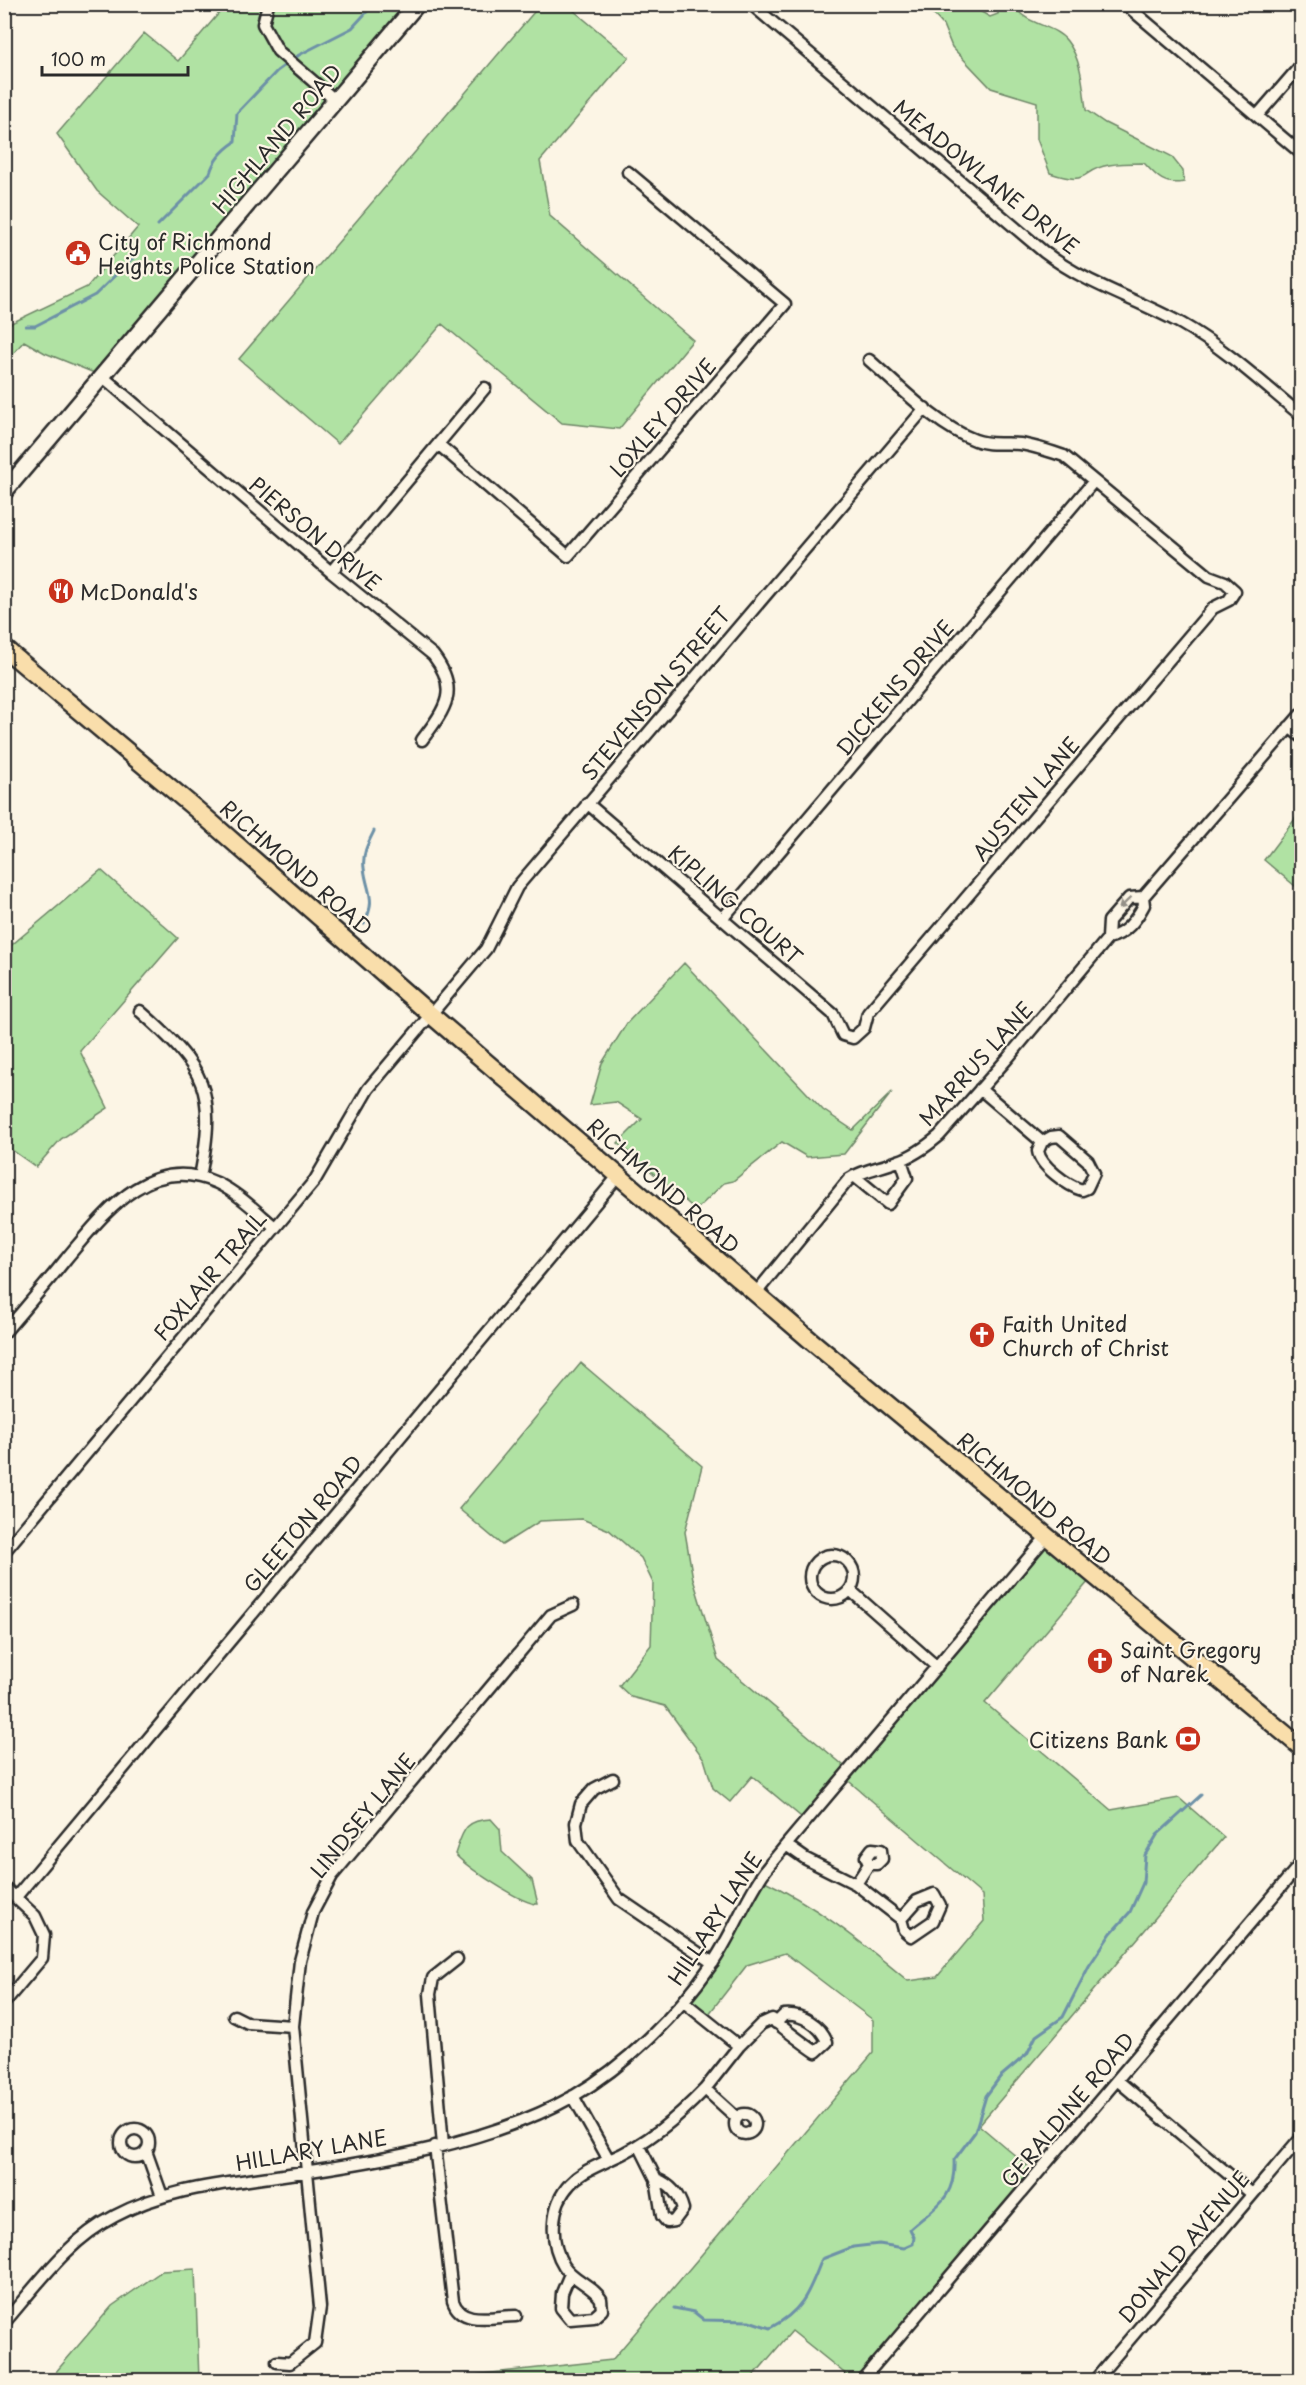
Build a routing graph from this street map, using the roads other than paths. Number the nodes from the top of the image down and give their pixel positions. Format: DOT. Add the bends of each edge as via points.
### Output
graph roads {
  1 [pos="268,4"];
  2 [pos="417,4"];
  3 [pos="751,4"];
  4 [pos="1125,4"];
  5 [pos="1302,64"];
  6 [pos="336,100"];
  7 [pos="1257,116"];
  8 [pos="1302,154"];
  9 [pos="628,172"];
  10 [pos="869,360"];
  11 [pos="102,376"];
  12 [pos="485,388"];
  13 [pos="924,408"];
  14 [pos="1302,416"];
  15 [pos="438,444"];
  16 [pos="1094,481"];
  17 [pos="4,492"];
  18 [pos="331,572"];
  19 [pos="4,648"];
  20 [pos="1302,713"];
  21 [pos="1289,727"];
  22 [pos="1302,737"];
  23 [pos="422,740"];
  24 [pos="587,803"];
  25 [pos="1143,897"];
  26 [pos="723,918"];
  27 [pos="1108,938"];
  28 [pos="140,1011"];
  29 [pos="430,1014"];
  30 [pos="853,1038"];
  31 [pos="980,1089"];
  32 [pos="1042,1142"];
  33 [pos="901,1160"];
  34 [pos="619,1175"];
  35 [pos="854,1176"];
  36 [pos="200,1177"];
  37 [pos="275,1227"];
  38 [pos="756,1293"];
  39 [pos="4,1333"];
  40 [pos="1047,1536"];
  41 [pos="4,1552"];
  42 [pos="850,1590"];
  43 [pos="573,1605"];
  44 [pos="938,1667"];
  45 [pos="1302,1748"];
  46 [pos="613,1779"];
  47 [pos="786,1845"];
  48 [pos="1302,1862"];
  49 [pos="869,1864"];
  50 [pos="856,1884"];
  51 [pos="4,1887"];
  52 [pos="16,1897"];
  53 [pos="901,1919"];
  54 [pos="457,1959"];
  55 [pos="713,1963"];
  56 [pos="684,2002"];
  57 [pos="4,2003"];
  58 [pos="234,2016"];
  59 [pos="776,2023"];
  60 [pos="293,2026"];
  61 [pos="739,2046"];
  62 [pos="1117,2080"];
  63 [pos="705,2089"];
  64 [pos="573,2096"];
  65 [pos="737,2118"];
  66 [pos="1302,2136"];
  67 [pos="639,2145"];
  68 [pos="439,2146"];
  69 [pos="146,2151"];
  70 [pos="609,2160"];
  71 [pos="309,2172"];
  72 [pos="656,2179"];
  73 [pos="1252,2194"];
  74 [pos="162,2196"];
  75 [pos="570,2274"];
  76 [pos="516,2316"];
  77 [pos="4,2323"];
  78 [pos="277,2362"];
  79 [pos="862,2380"];
  80 [pos="1095,2380"];
  1 -- 6 [label="street" via="263,24 278,51"];
  2 -- 6 [label="street, HIGHLAND ROAD"];
  3 -- 14 [label="street, MEADOWLANE DRIVE" via="1044,252 1095,284 1203,337"];
  4 -- 7 [label="street"];
  5 -- 7 [label="street"];
  6 -- 11 [label="street, HIGHLAND ROAD"];
  7 -- 8 [label="street"];
  9 -- 15 [label="street, LOXLEY DRIVE" via="785,304 568,556"];
  10 -- 13 [label="street"];
  11 -- 17 [label="street, HIGHLAND ROAD"];
  11 -- 18 [label="street, PIERSON DRIVE"];
  12 -- 15 [label="street"];
  13 -- 16 [label="street" via="974,440 1046,449 1064,456"];
  13 -- 24 [label="street, STEVENSON STREET"];
  15 -- 18 [label="street"];
  16 -- 26 [label="street, DICKENS DRIVE"];
  16 -- 30 [label="street, AUSTEN LANE" via="1209,576 1235,591 1229,600 1213,608 868,1013 864,1028"];
  18 -- 23 [label="street, PIERSON DRIVE" via="432,655 443,669 449,690 446,702"];
  19 -- 29 [label="main road, RICHMOND ROAD"];
  20 -- 21 [label="street"];
  21 -- 22 [label="street"];
  21 -- 25 [label="street"];
  24 -- 26 [label="street, KIPLING COURT"];
  24 -- 29 [label="street, STEVENSON STREET" via="517,887 486,949"];
  25 -- 27 [label="street, MARRUS LANE" via="1144,905 1129,926"];
  25 -- 27 [label="street, MARRUS LANE, one-way" via="1129,898 1109,921"];
  26 -- 30 [label="street, KIPLING COURT" via="833,1014 843,1035"];
  27 -- 31 [label="street, MARRUS LANE"];
  28 -- 36 [label="street" via="181,1049 202,1083 209,1127"];
  29 -- 34 [label="main road, RICHMOND ROAD"];
  29 -- 37 [label="street, FOXLAIR TRAIL" via="368,1089 315,1180"];
  31 -- 32 [label="street"];
  31 -- 33 [label="street, MARRUS LANE" via="934,1140"];
  32 -- 32 [label="street" via="1038,1151 1041,1161 1072,1186 1087,1188 1094,1173 1088,1161 1059,1136"];
  33 -- 35 [label="street, MARRUS LANE"];
  33 -- 35 [label="street" via="907,1178 888,1203"];
  34 -- 38 [label="main road, RICHMOND ROAD"];
  34 -- 52 [label="street, GLEETON ROAD"];
  35 -- 38 [label="street, MARRUS LANE" via="835,1193"];
  36 -- 37 [label="street" via="233,1192"];
  36 -- 39 [label="street" via="157,1179 121,1197"];
  37 -- 41 [label="street, FOXLAIR TRAIL"];
  38 -- 40 [label="main road, RICHMOND ROAD"];
  40 -- 44 [label="street, HILLARY LANE"];
  40 -- 45 [label="main road, RICHMOND ROAD"];
  42 -- 42 [label="street" via="836,1599 820,1595 811,1581 814,1566 829,1556 844,1560 854,1575"];
  42 -- 44 [label="street"];
  43 -- 60 [label="street, LINDSEY LANE" via="551,1616 332,1876 313,1912 300,1961"];
  44 -- 47 [label="street, HILLARY LANE"];
  46 -- 55 [label="street" via="594,1789 581,1804 576,1823 578,1841 610,1889 627,1905"];
  47 -- 50 [label="street" via="806,1860"];
  47 -- 55 [label="street, HILLARY LANE" via="759,1878"];
  48 -- 62 [label="street, GERALDINE ROAD"];
  49 -- 50 [label="street"];
  50 -- 53 [label="street"];
  51 -- 52 [label="street"];
  52 -- 57 [label="street" via="35,1916 44,1935 42,1959"];
  54 -- 68 [label="street" via="433,1978 430,1994"];
  55 -- 56 [label="street, HILLARY LANE"];
  56 -- 61 [label="street"];
  56 -- 64 [label="street, HILLARY LANE" via="635,2051"];
  58 -- 60 [label="street" via="248,2023"];
  59 -- 61 [label="street" via="772,2019 761,2024"];
  60 -- 71 [label="street, LINDSEY LANE"];
  61 -- 63 [label="street"];
  62 -- 73 [label="street"];
  62 -- 79 [label="street, GERALDINE ROAD"];
  63 -- 65 [label="street"];
  63 -- 67 [label="street" via="670,2124"];
  64 -- 68 [label="street, HILLARY LANE" via="516,2124"];
  64 -- 70 [label="street"];
  66 -- 73 [label="street, DONALD AVENUE"];
  67 -- 70 [label="street"];
  67 -- 72 [label="street"];
  68 -- 71 [label="street, HILLARY LANE"];
  68 -- 76 [label="street" via="456,2311 466,2317"];
  69 -- 74 [label="street"];
  70 -- 75 [label="street" via="582,2173 569,2185 556,2210 553,2234"];
  71 -- 74 [label="street, HILLARY LANE"];
  71 -- 78 [label="street, LINDSEY LANE" via="320,2307 315,2343 290,2363"];
  73 -- 80 [label="street, DONALD AVENUE"];
  74 -- 77 [label="street, HILLARY LANE" via="114,2216 68,2248"];
  75 -- 75 [label="street" via="561,2308 570,2319 594,2317 602,2310 601,2300"];
}
